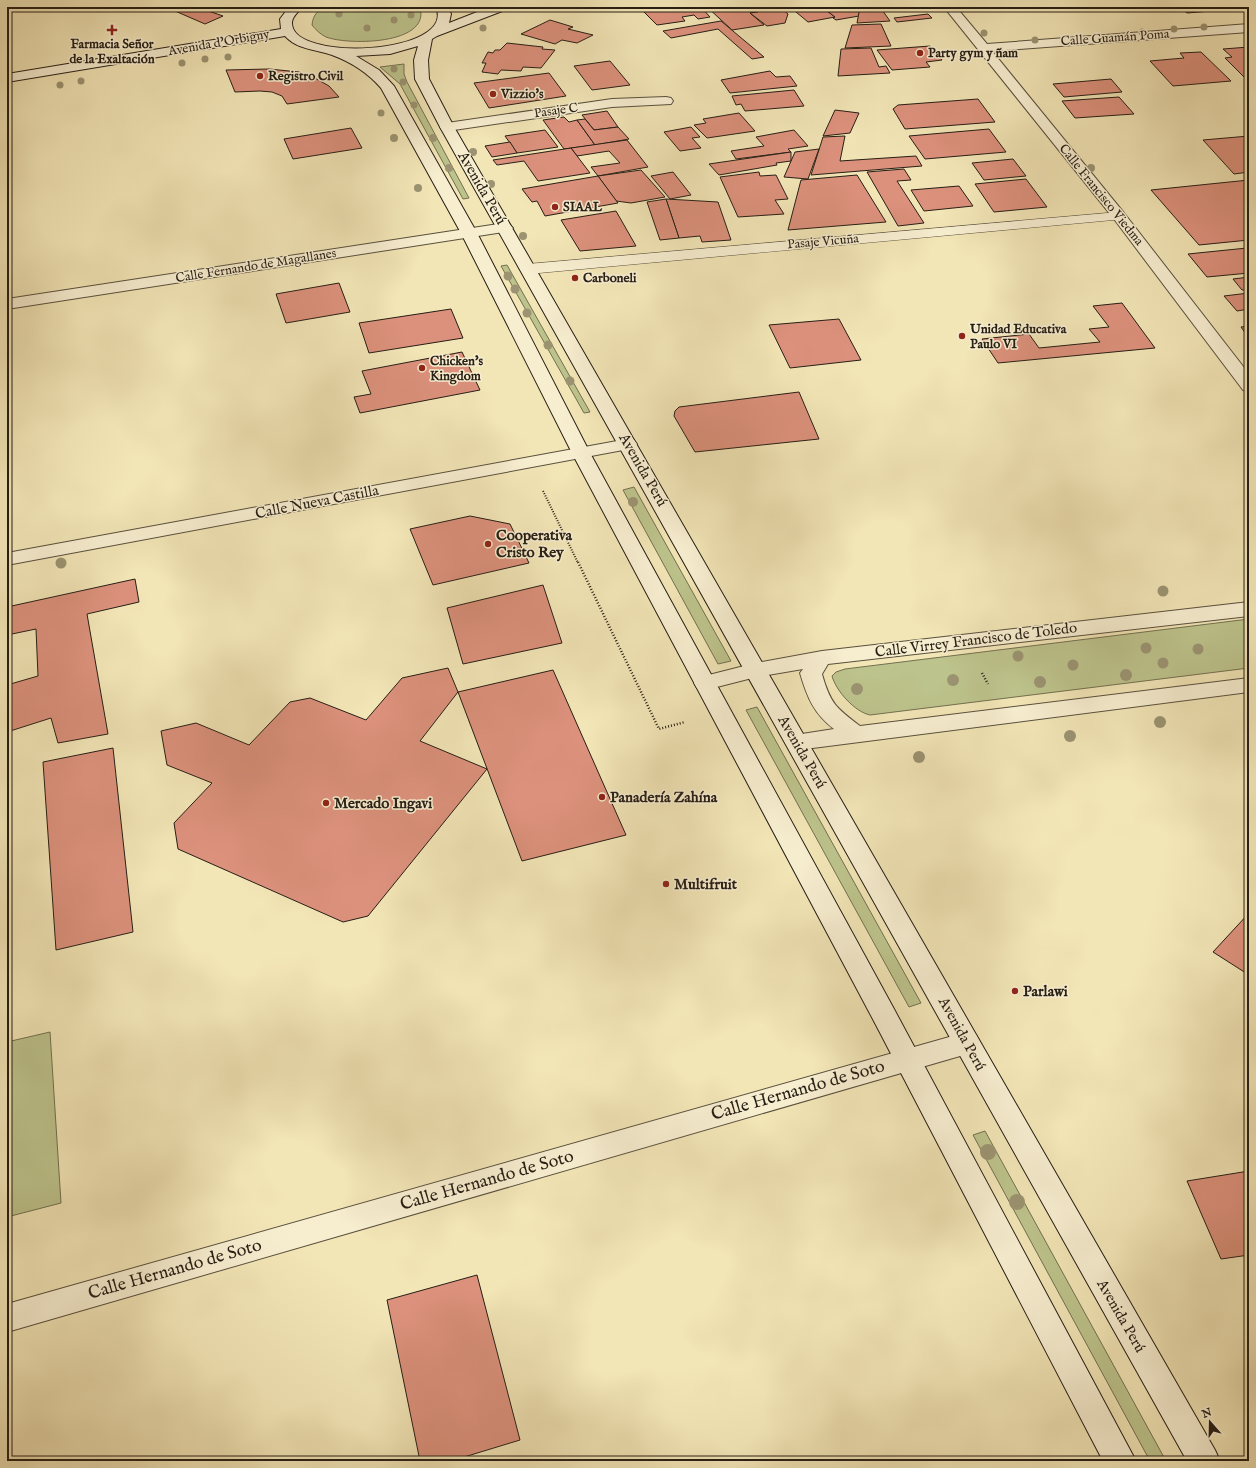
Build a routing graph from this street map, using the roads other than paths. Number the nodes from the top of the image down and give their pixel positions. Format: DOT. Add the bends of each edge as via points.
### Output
graph roads {
  1 [pos="296,7"];
  2 [pos="442,7"];
  3 [pos="501,7"];
  4 [pos="950,7"];
  5 [pos="1249,28"];
  6 [pos="288,32"];
  7 [pos="430,35"];
  8 [pos="982,48"];
  9 [pos="330,50"];
  10 [pos="7,78"];
  11 [pos="666,101"];
  12 [pos="447,127"];
  13 [pos="1118,216"];
  14 [pos="505,228"];
  15 [pos="469,233"];
  16 [pos="528,269"];
  17 [pos="7,304"];
  18 [pos="1249,386"];
  19 [pos="628,444"];
  20 [pos="581,453"];
  21 [pos="7,559"];
  22 [pos="1249,609"];
  23 [pos="822,658"];
  24 [pos="756,670"];
  25 [pos="705,684"];
  26 [pos="1249,684"];
  27 [pos="855,734"];
  28 [pos="797,742"];
  29 [pos="967,1044"];
  30 [pos="907,1060"];
  31 [pos="7,1318"];
  32 [pos="1120,1461"];
  33 [pos="1204,1461"];
  1 -- 6 [label="main road" via="286,21"];
  2 -- 7 [label="main road" via="445,17 440,27"];
  3 -- 7 [label="main road"];
  4 -- 8 [label="main road, Calle Francisco Viedma"];
  5 -- 8 [label="main road, Calle Guamán Poma"];
  6 -- 9 [label="main road" via="305,44"];
  6 -- 10 [label="main road, Avenida d'Orbigny"];
  7 -- 9 [label="main road" via="403,46 382,50"];
  7 -- 12 [label="main road, Avenida Perú" via="421,60 422,79"];
  8 -- 13 [label="main road, Calle Francisco Viedma"];
  9 -- 15 [label="main road" via="360,62 387,86"];
  11 -- 12 [label="main road, Pasaje C" via="612,103"];
  12 -- 14 [label="main road, Avenida Perú"];
  13 -- 16 [label="lane, Pasaje Vicuña"];
  13 -- 18 [label="main road, Calle Francisco Viedma"];
  14 -- 15 [label="main road, Calle Fernando de Magallanes"];
  14 -- 16 [label="main road, Avenida Perú"];
  15 -- 17 [label="main road, Calle Fernando de Magallanes"];
  15 -- 20 [label="main road"];
  16 -- 19 [label="main road, Avenida Perú"];
  19 -- 20 [label="main road, Calle Nueva Castilla"];
  19 -- 24 [label="main road, Avenida Perú"];
  20 -- 21 [label="main road, Calle Nueva Castilla"];
  20 -- 25 [label="main road"];
  22 -- 23 [label="main road, Calle Virrey Francisco de Toledo"];
  23 -- 24 [label="main road, Calle Virrey Francisco de Toledo"];
  23 -- 27 [label="main road" via="811,673 817,695 830,715"];
  24 -- 25 [label="main road, Calle Virrey Francisco de Toledo"];
  24 -- 28 [label="main road, Avenida Perú"];
  25 -- 30 [label="main road"];
  26 -- 27 [label="main road"];
  27 -- 28 [label="main road"];
  28 -- 29 [label="main road, Avenida Perú"];
  29 -- 30 [label="main road, Calle Hernando de Soto"];
  29 -- 33 [label="main road, Avenida Perú"];
  30 -- 31 [label="main road, Calle Hernando de Soto"];
  30 -- 32 [label="main road"];
}
